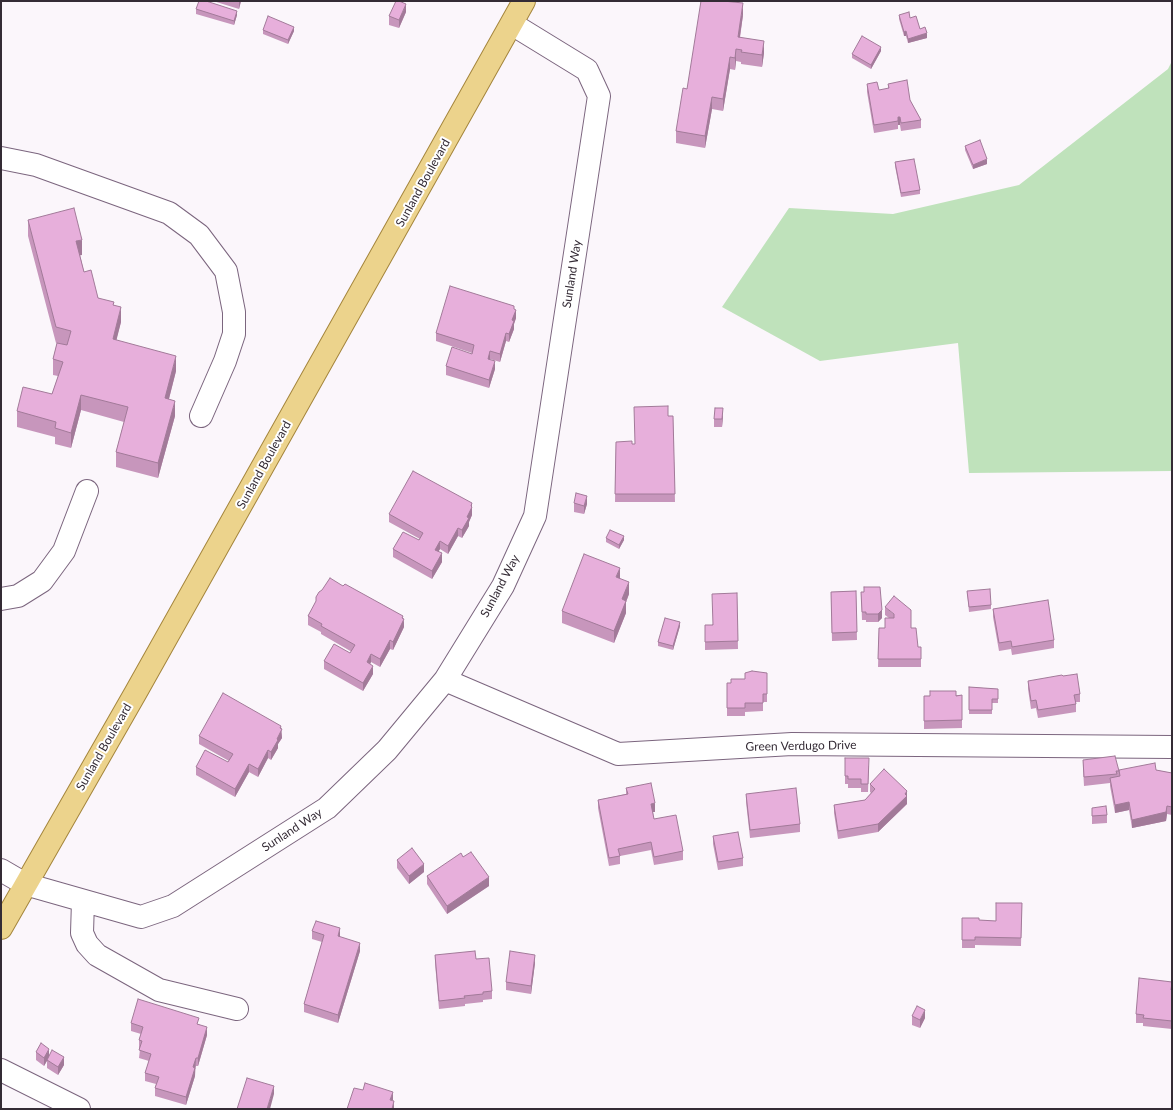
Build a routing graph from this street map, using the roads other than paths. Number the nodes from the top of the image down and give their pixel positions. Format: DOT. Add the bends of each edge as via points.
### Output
graph roads {
  1 [pos="524,1"];
  2 [pos="512,24"];
  3 [pos="1,158"];
  4 [pos="201,416"];
  5 [pos="87,491"];
  6 [pos="1,599"];
  7 [pos="445,680"];
  8 [pos="1172,747"];
  9 [pos="1,870"];
  10 [pos="25,884"];
  11 [pos="84,901"];
  12 [pos="1,928"];
  13 [pos="237,1009"];
  14 [pos="1,1070"];
  15 [pos="78,1109"];
  1 -- 2 [label="main road, Sunland Boulevard"];
  2 -- 7 [label="street, Sunland Way" via="587,70 599,96 535,516 503,586"];
  2 -- 10 [label="main road, Sunland Boulevard" via="140,685"];
  3 -- 4 [label="street" via="36,165 169,213 199,235 226,271 234,312 234,334"];
  5 -- 6 [label="street" via="64,551 42,582 18,596"];
  7 -- 8 [label="street, Green Verdugo Drive" via="618,754 792,744"];
  7 -- 11 [label="street, Sunland Way" via="387,750 326,808 173,906 141,917"];
  9 -- 10 [label="street, Sunland Way"];
  10 -- 11 [label="street, Sunland Way"];
  10 -- 12 [label="main road, Sunland Boulevard"];
  11 -- 13 [label="street" via="82,933 97,956 159,990"];
  14 -- 15 [label="street"];
}
